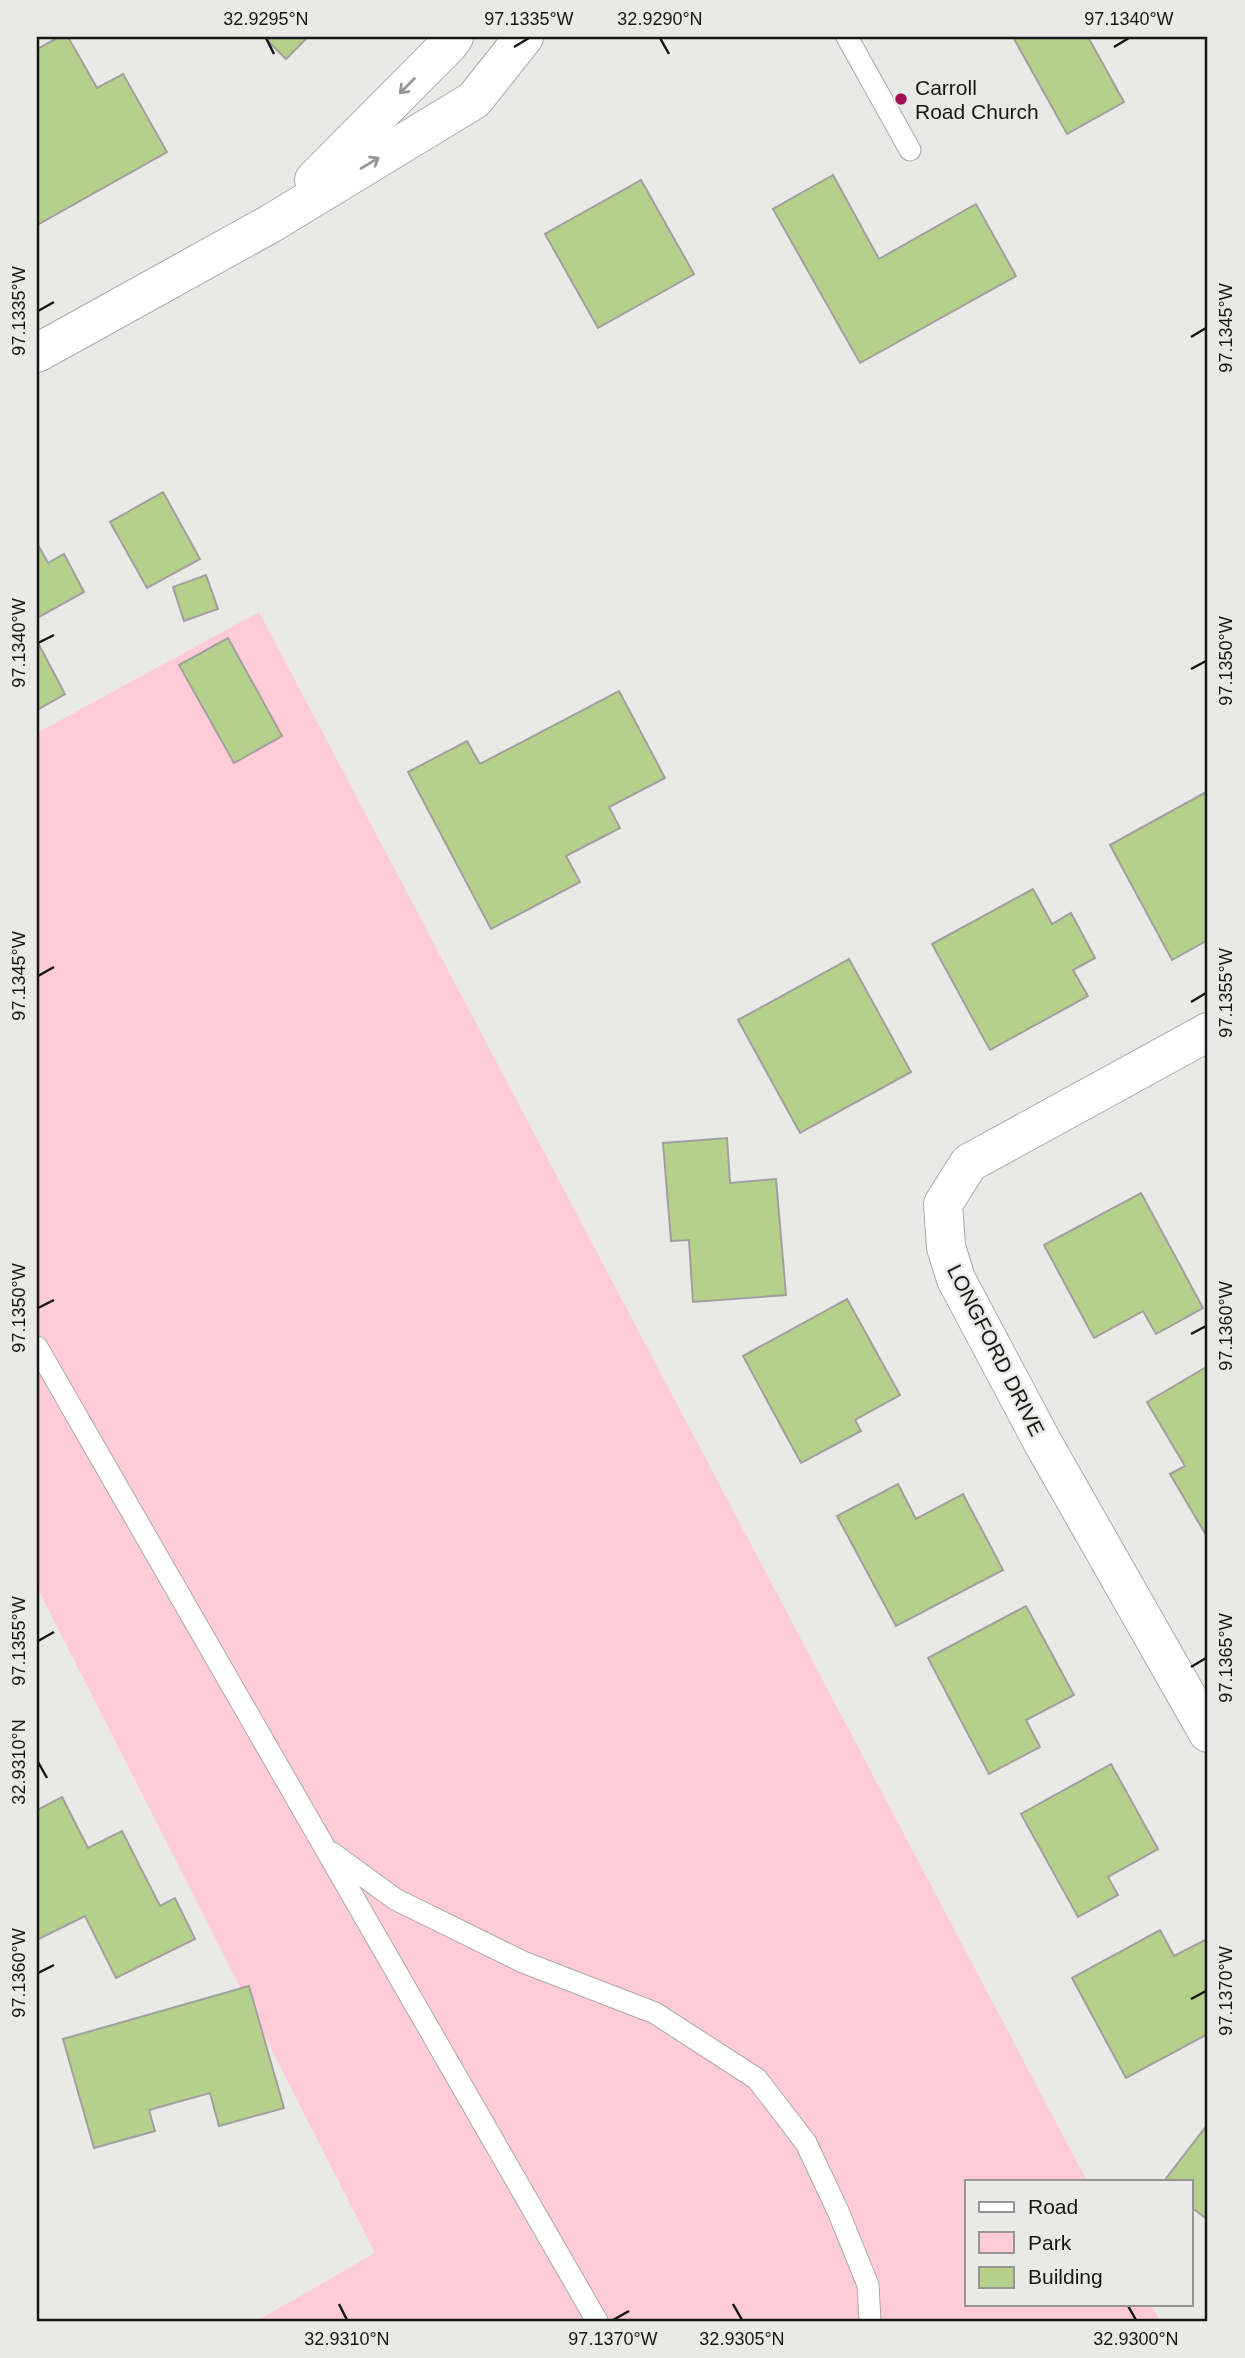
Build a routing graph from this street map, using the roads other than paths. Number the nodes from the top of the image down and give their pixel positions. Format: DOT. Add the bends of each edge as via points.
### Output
graph roads {
  1 [pos="454,37"];
  2 [pos="524,37"];
  3 [pos="847,37"];
  4 [pos="910,150"];
  5 [pos="270,224"];
  6 [pos="37,353"];
  7 [pos="1208,1032"];
  8 [pos="37,1347"];
  9 [pos="1208,1733"];
  10 [pos="328,1850"];
  11 [pos="597,2321"];
  12 [pos="870,2321"];
  1 -- 5 [label="street, one-way"];
  5 -- 2 [label="street, one-way" via="474,100"];
  3 -- 4 [label="lane"];
  5 -- 6 [label="street"];
  7 -- 9 [label="street, LONGFORD DRIVE" via="969,1163 943,1205 946,1247 956,1279 1043,1443"];
  8 -- 10 [label="lane"];
  10 -- 11 [label="lane"];
  10 -- 12 [label="lane" via="395,1899 523,1962 655,2013 757,2079 806,2143 838,2211 868,2285"];
}
